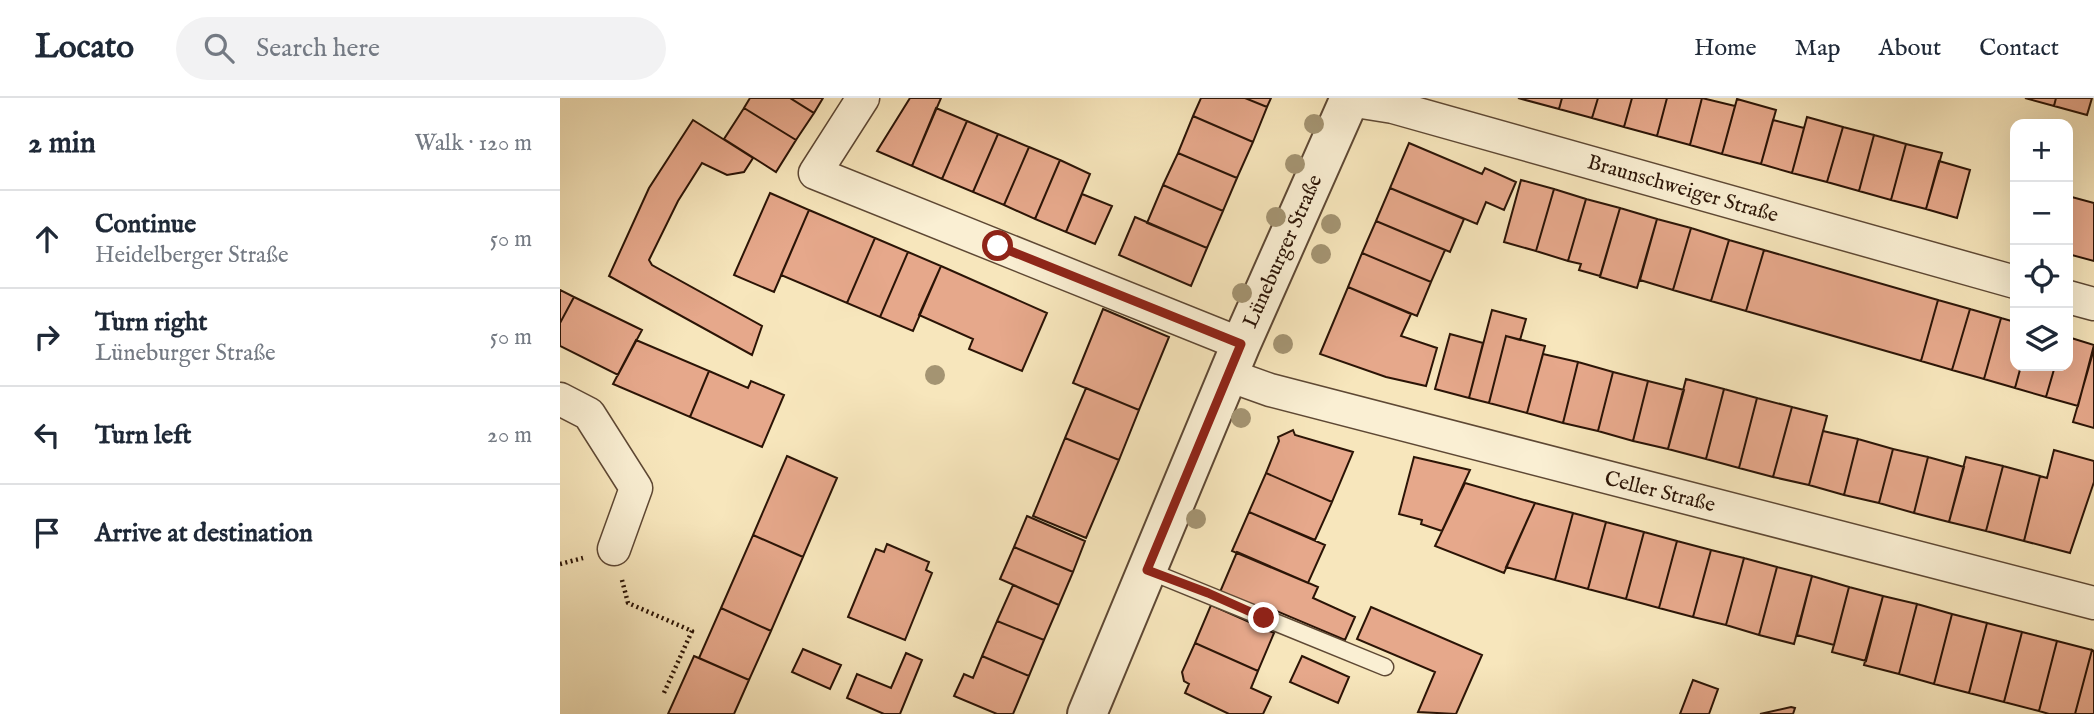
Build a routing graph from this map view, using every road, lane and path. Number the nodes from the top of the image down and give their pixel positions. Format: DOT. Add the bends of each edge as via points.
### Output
graph roads {
  1 [pos="863,98"];
  2 [pos="1350,99"];
  3 [pos="2010,281"];
  4 [pos="2073,298"];
  5 [pos="2094,304"];
  6 [pos="1234,360"];
  7 [pos="560,399"];
  8 [pos="614,549"];
  9 [pos="560,564"];
  10 [pos="1147,570"];
  11 [pos="2094,603"];
  12 [pos="1385,667"];
  13 [pos="663,695"];
  14 [pos="1087,714"];
  1 -- 6 [label="street, Celler Straße" via="815,173"];
  2 -- 3 [label="street, Braunschweiger Straße" via="1393,107"];
  2 -- 6 [label="street, Lüneburger Straße"];
  4 -- 5 [label="street"];
  6 -- 10 [label="street, Lüneburger Straße"];
  6 -- 11 [label="street, Celler Straße" via="1270,390"];
  7 -- 8 [label="street" via="589,414 636,488"];
  8 -- 9 [label="path"];
  8 -- 13 [label="path" via="628,603 692,631"];
  10 -- 12 [label="lane"];
  10 -- 14 [label="street, Lüneburger Straße"];
}
